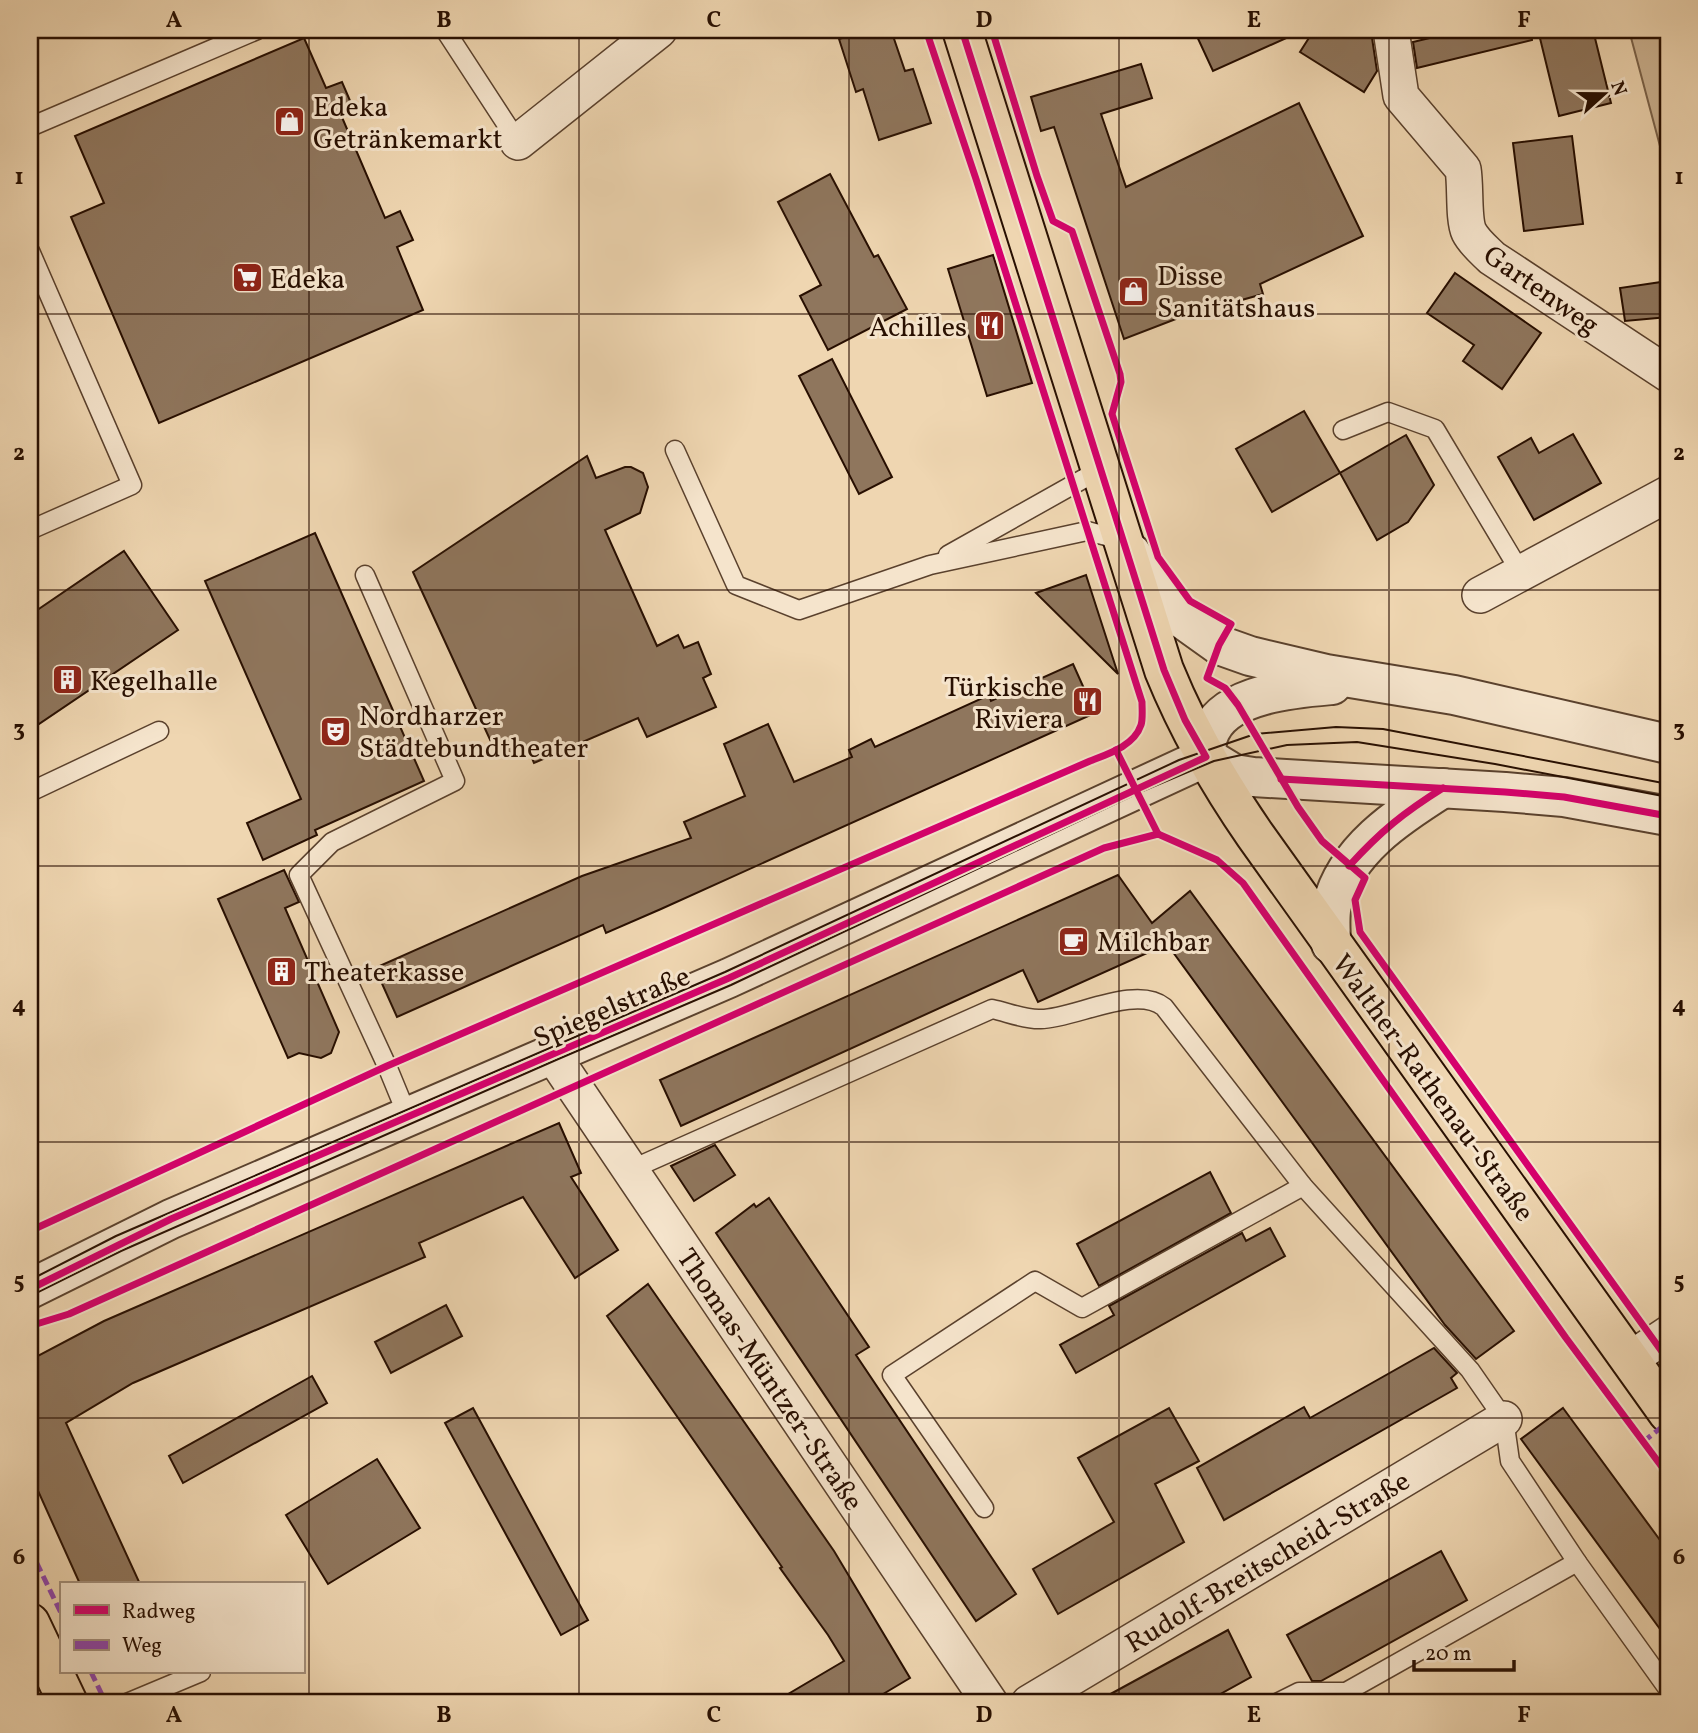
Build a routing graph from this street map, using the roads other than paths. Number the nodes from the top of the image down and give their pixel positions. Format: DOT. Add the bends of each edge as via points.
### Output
graph roads {
  1 [pos="257,30"];
  2 [pos="445,30"];
  3 [pos="659,30"];
  4 [pos="962,30"];
  5 [pos="1391,30"];
  6 [pos="30,128"];
  7 [pos="518,142"];
  8 [pos="30,251"];
  9 [pos="1668,374"];
  10 [pos="1343,430"];
  11 [pos="675,450"];
  12 [pos="1101,469"];
  13 [pos="1668,494"];
  14 [pos="30,530"];
  15 [pos="1122,540"];
  16 [pos="930,565"];
  17 [pos="1521,573"];
  18 [pos="365,575"];
  19 [pos="1480,595"];
  20 [pos="1395,684"];
  21 [pos="159,731"];
  22 [pos="1668,744"];
  23 [pos="1206,757"];
  24 [pos="1443,788"];
  25 [pos="30,792"];
  26 [pos="1668,816"];
  27 [pos="1331,944"];
  28 [pos="552,1054"];
  29 [pos="408,1117"];
  30 [pos="630,1170"];
  31 [pos="1303,1185"];
  32 [pos="30,1289"];
  33 [pos="1668,1334"];
  34 [pos="1629,1360"];
  35 [pos="1668,1413"];
  36 [pos="1504,1419"];
  37 [pos="984,1507"];
  38 [pos="1577,1562"];
  39 [pos="30,1623"];
  40 [pos="196,1674"];
  41 [pos="1668,1689"];
  42 [pos="68,1703"];
  43 [pos="127,1703"];
  44 [pos="990,1703"];
  45 [pos="1029,1703"];
  46 [pos="1277,1703"];
  1 -- 6 [label="lane"];
  2 -- 7 [label="lane"];
  3 -- 7 [label="street"];
  4 -- 12 [label="main road, Walther-Rathenau-Straße"];
  5 -- 9 [label="street, Gartenweg" via="1401,96 1463,169 1468,229 1476,242 1492,258"];
  8 -- 14 [label="lane" via="132,485"];
  10 -- 17 [label="lane" via="1388,412 1435,429"];
  11 -- 16 [label="lane" via="736,585 799,610"];
  12 -- 15 [label="main road, Walther-Rathenau-Straße"];
  12 -- 16 [label="lane"];
  13 -- 17 [label="street"];
  15 -- 16 [label="lane" via="1087,531"];
  15 -- 20 [label="street" via="1157,592 1184,620 1219,645 1313,671"];
  15 -- 23 [label="main road, Walther-Rathenau-Straße" via="1164,670"];
  17 -- 19 [label="street"];
  18 -- 29 [label="lane" via="455,781 332,842 299,875"];
  20 -- 22 [label="street"];
  20 -- 23 [label="street" via="1299,688 1238,705 1210,731"];
  21 -- 25 [label="lane"];
  23 -- 24 [label="street" via="1234,774 1253,778"];
  23 -- 27 [label="main road, Walther-Rathenau-Straße"];
  23 -- 28 [label="street, Spiegelstraße" via="729,978"];
  24 -- 26 [label="street" via="1564,797"];
  24 -- 27 [label="street" via="1381,831 1344,872 1331,908"];
  27 -- 34 [label="main road, Walther-Rathenau-Straße"];
  28 -- 29 [label="street, Spiegelstraße"];
  28 -- 30 [label="street, Thomas-Müntzer-Straße"];
  29 -- 32 [label="street, Spiegelstraße" via="171,1219"];
  30 -- 31 [label="lane" via="992,1009 1041,1019 1143,999 1156,1000 1164,1007"];
  30 -- 44 [label="street, Thomas-Müntzer-Straße"];
  31 -- 36 [label="lane" via="1470,1370"];
  31 -- 37 [label="lane" via="1082,1308 1035,1281 892,1375"];
  33 -- 34 [label="street"];
  34 -- 35 [label="main road, Walther-Rathenau-Straße"];
  36 -- 38 [label="lane" via="1510,1461"];
  36 -- 45 [label="street, Rudolf-Breitscheid-Straße"];
  38 -- 41 [label="lane"];
  38 -- 46 [label="lane" via="1346,1692 1299,1692"];
  39 -- 42 [label="main road"];
  40 -- 43 [label="lane"];
}
